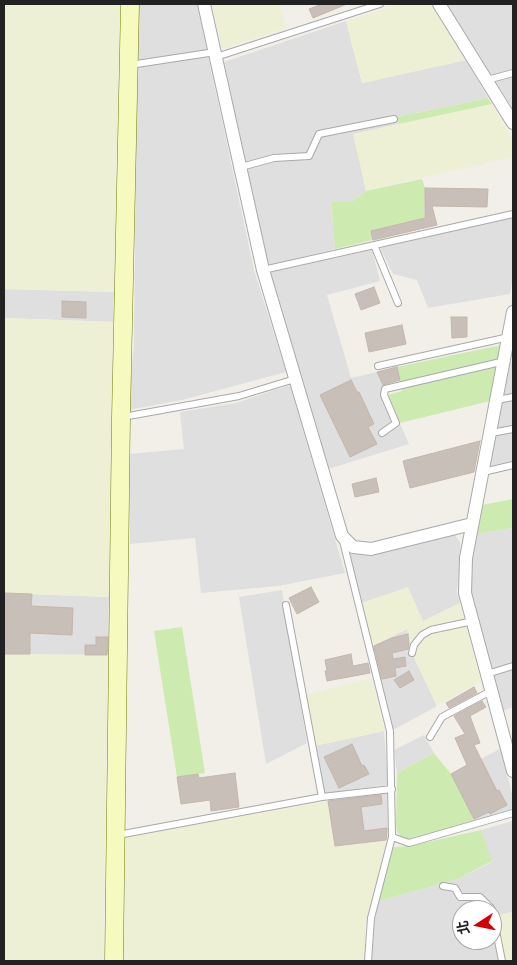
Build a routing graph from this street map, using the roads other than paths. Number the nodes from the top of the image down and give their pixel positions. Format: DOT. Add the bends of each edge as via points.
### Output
graph roads {
  1 [pos="130,4"];
  2 [pos="204,4"];
  3 [pos="380,4"];
  4 [pos="439,4"];
  5 [pos="216,55"];
  6 [pos="130,65"];
  7 [pos="513,73"];
  8 [pos="487,80"];
  9 [pos="394,119"];
  10 [pos="513,123"];
  11 [pos="240,167"];
  12 [pos="513,214"];
  13 [pos="374,245"];
  14 [pos="263,270"];
  15 [pos="398,303"];
  16 [pos="513,312"];
  17 [pos="509,337"];
  18 [pos="505,362"];
  19 [pos="378,366"];
  20 [pos="295,379"];
  21 [pos="513,397"];
  22 [pos="497,400"];
  23 [pos="121,417"];
  24 [pos="513,429"];
  25 [pos="382,433"];
  26 [pos="491,433"];
  27 [pos="513,465"];
  28 [pos="483,472"];
  29 [pos="472,524"];
  30 [pos="342,536"];
  31 [pos="286,605"];
  32 [pos="472,621"];
  33 [pos="412,653"];
  34 [pos="513,666"];
  35 [pos="487,674"];
  36 [pos="491,690"];
  37 [pos="430,738"];
  38 [pos="511,751"];
  39 [pos="513,771"];
  40 [pos="392,789"];
  41 [pos="322,797"];
  42 [pos="513,813"];
  43 [pos="117,835"];
  44 [pos="392,837"];
  45 [pos="442,886"];
  46 [pos="483,900"];
  47 [pos="114,961"];
  48 [pos="368,961"];
  1 -- 6 [label="street"];
  2 -- 5 [label="street"];
  3 -- 5 [label="lane"];
  4 -- 8 [label="street"];
  5 -- 6 [label="lane"];
  5 -- 11 [label="street"];
  6 -- 23 [label="street"];
  7 -- 8 [label="lane"];
  8 -- 10 [label="street"];
  9 -- 11 [label="lane" via="319,134 309,156 274,158"];
  11 -- 14 [label="street"];
  12 -- 13 [label="lane"];
  13 -- 14 [label="lane"];
  13 -- 15 [label="lane"];
  14 -- 20 [label="street"];
  16 -- 17 [label="street"];
  17 -- 18 [label="street"];
  17 -- 19 [label="lane"];
  18 -- 22 [label="street"];
  18 -- 25 [label="lane" via="385,390 384,395 396,423"];
  20 -- 23 [label="lane" via="238,396"];
  20 -- 30 [label="street"];
  21 -- 22 [label="lane"];
  22 -- 26 [label="street"];
  23 -- 43 [label="street"];
  24 -- 26 [label="lane"];
  26 -- 28 [label="street"];
  27 -- 28 [label="lane"];
  28 -- 29 [label="street"];
  29 -- 30 [label="street" via="371,549 353,547"];
  29 -- 32 [label="street" via="466,558 465,593"];
  30 -- 40 [label="lane" via="390,732"];
  31 -- 41 [label="lane"];
  32 -- 33 [label="lane" via="431,630 422,635"];
  32 -- 35 [label="street"];
  34 -- 35 [label="lane"];
  35 -- 36 [label="street"];
  36 -- 37 [label="lane" via="442,717"];
  36 -- 38 [label="street"];
  38 -- 39 [label="street"];
  40 -- 41 [label="lane"];
  40 -- 44 [label="lane"];
  41 -- 43 [label="lane"];
  42 -- 44 [label="lane" via="409,843"];
  43 -- 47 [label="street"];
  44 -- 48 [label="lane" via="371,918"];
  45 -- 46 [label="lane" via="455,888 460,897 480,897"];
}
